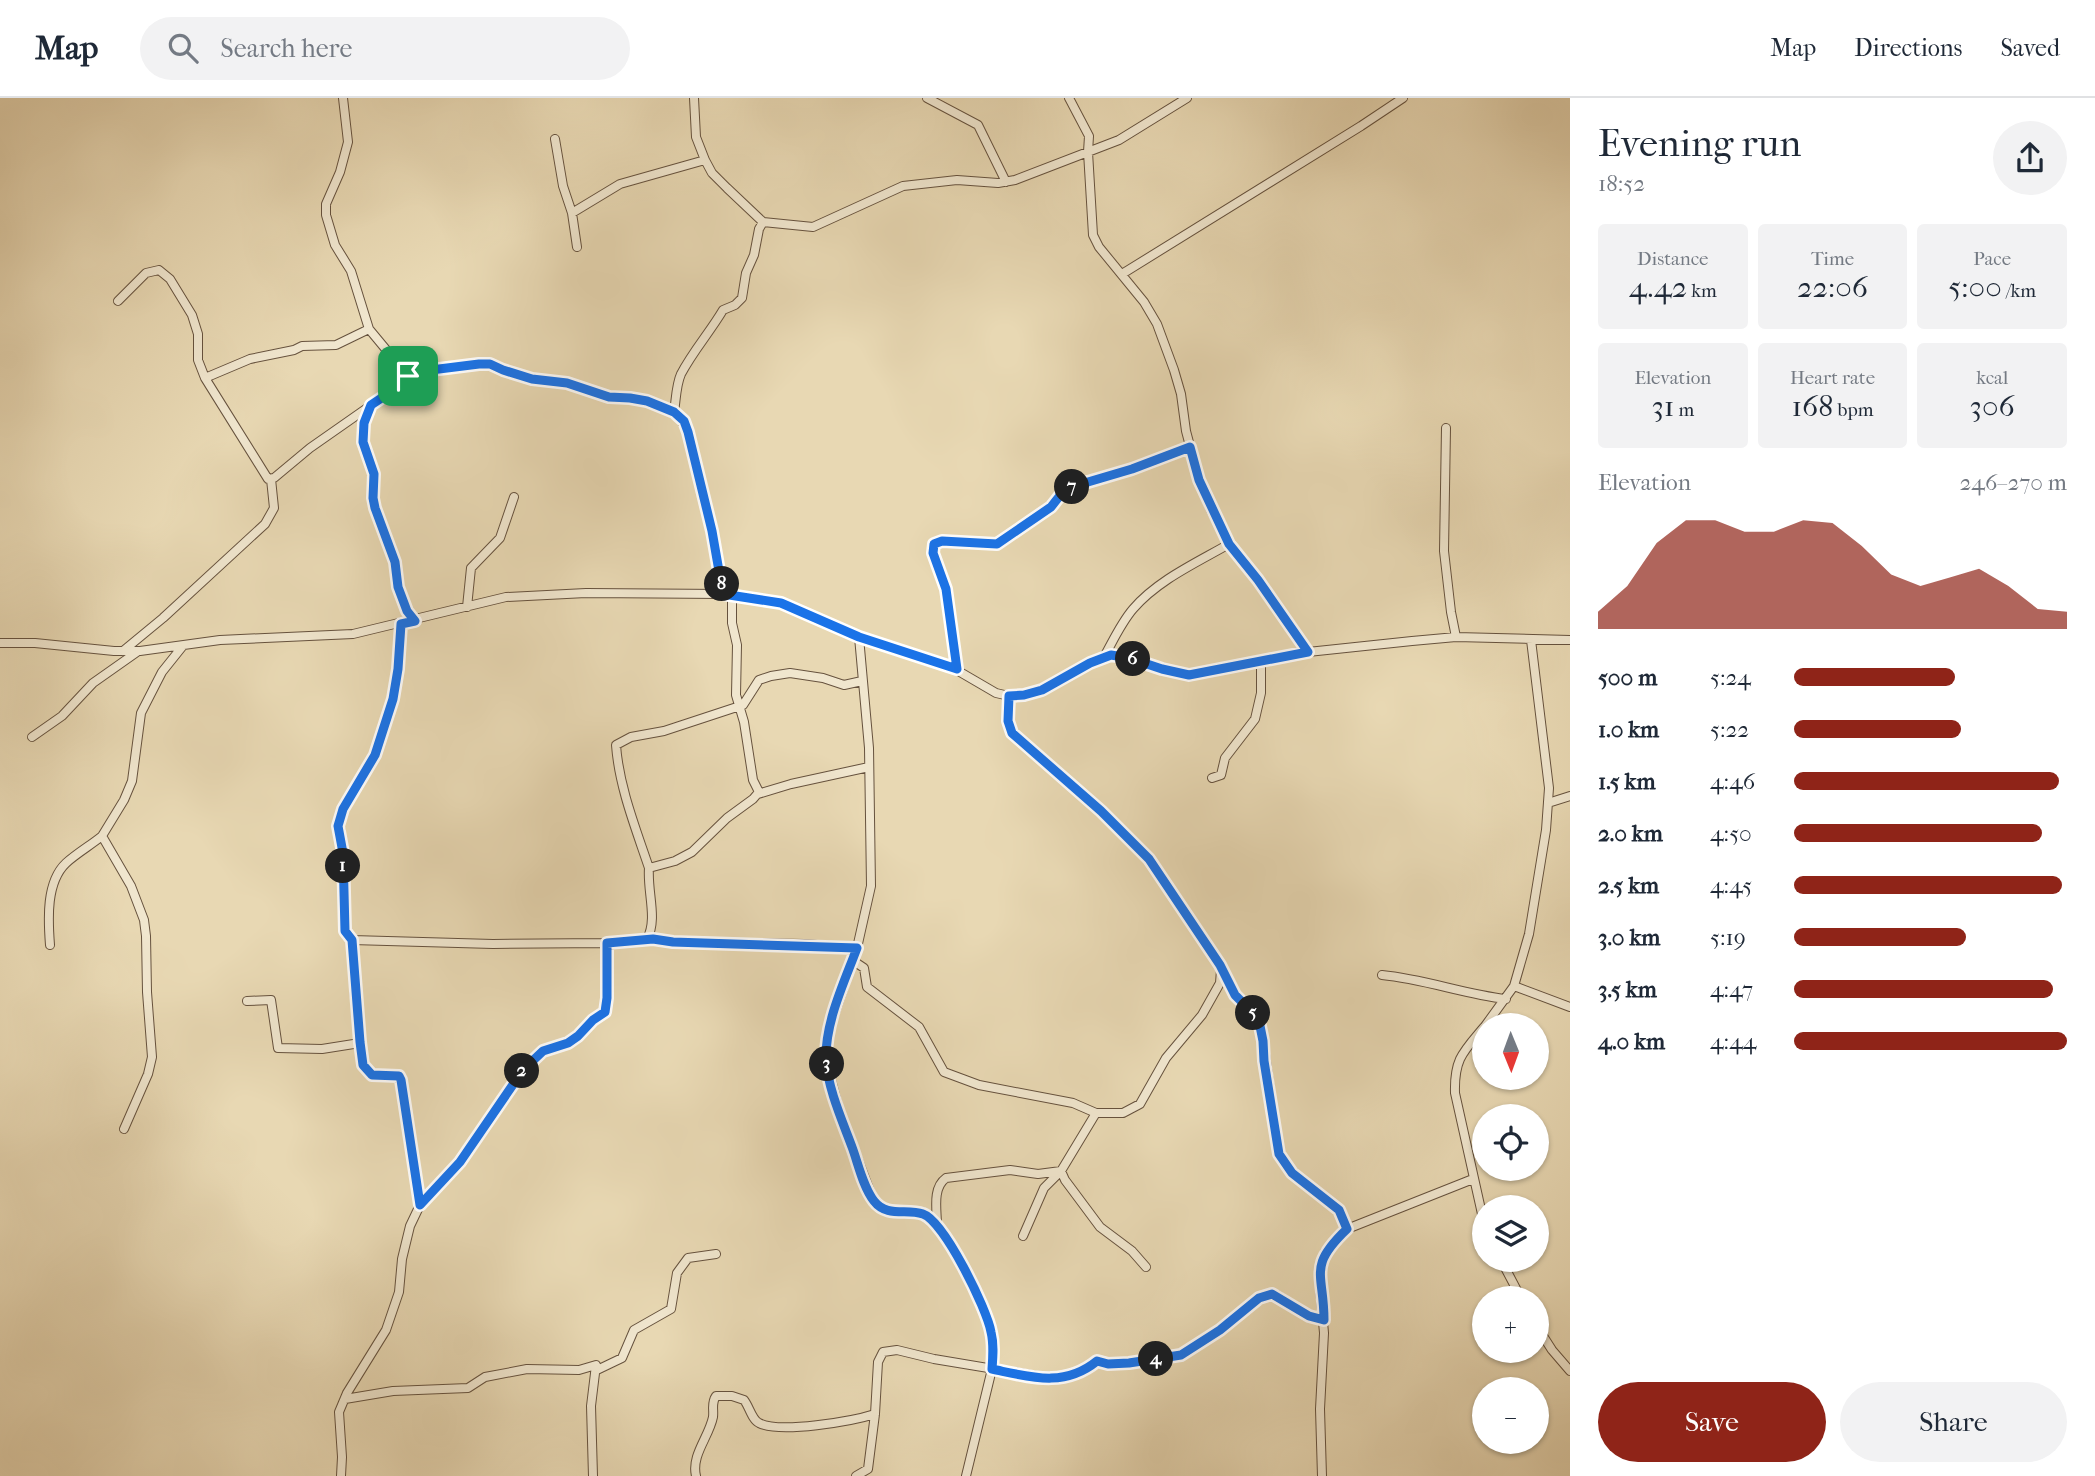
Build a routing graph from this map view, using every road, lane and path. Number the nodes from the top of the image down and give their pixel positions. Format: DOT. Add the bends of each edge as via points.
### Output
graph roads {
  1 [pos="343,98"];
  2 [pos="694,98"];
  3 [pos="927,98"];
  4 [pos="1069,98"];
  5 [pos="1187,98"];
  6 [pos="1403,98"];
  7 [pos="555,139"];
  8 [pos="1088,152"];
  9 [pos="705,160"];
  10 [pos="1006,182"];
  11 [pos="572,212"];
  12 [pos="763,222"];
  13 [pos="577,247"];
  14 [pos="1122,274"];
  15 [pos="118,301"];
  16 [pos="369,329"];
  17 [pos="408,376"];
  18 [pos="205,378"];
  19 [pos="371,405"];
  20 [pos="674,412"];
  21 [pos="1446,428"];
  22 [pos="1190,447"];
  23 [pos="271,479"];
  24 [pos="514,497"];
  25 [pos="1229,544"];
  26 [pos="728,595"];
  27 [pos="467,607"];
  28 [pos="415,621"];
  29 [pos="401,624"];
  30 [pos="1456,636"];
  31 [pos="859,637"];
  32 [pos="1531,640"];
  33 [pos="1570,640"];
  34 [pos="0,643"];
  35 [pos="182,647"];
  36 [pos="123,651"];
  37 [pos="140,651"];
  38 [pos="1308,652"];
  39 [pos="1104,657"];
  40 [pos="1261,662"];
  41 [pos="957,669"];
  42 [pos="862,681"];
  43 [pos="1009,696"];
  44 [pos="738,705"];
  45 [pos="32,737"];
  46 [pos="869,767"];
  47 [pos="1213,778"];
  48 [pos="758,794"];
  49 [pos="1570,796"];
  50 [pos="1548,803"];
  51 [pos="102,836"];
  52 [pos="649,868"];
  53 [pos="647,939"];
  54 [pos="352,940"];
  55 [pos="607,943"];
  56 [pos="50,944"];
  57 [pos="857,948"];
  58 [pos="852,960"];
  59 [pos="1220,965"];
  60 [pos="1382,975"];
  61 [pos="1514,986"];
  62 [pos="1506,999"];
  63 [pos="247,1001"];
  64 [pos="1570,1007"];
  65 [pos="1495,1013"];
  66 [pos="1472,1040"];
  67 [pos="360,1042"];
  68 [pos="1096,1113"];
  69 [pos="124,1129"];
  70 [pos="1061,1171"];
  71 [pos="1472,1175"];
  72 [pos="1472,1180"];
  73 [pos="420,1205"];
  74 [pos="937,1225"];
  75 [pos="1347,1229"];
  76 [pos="1023,1236"];
  77 [pos="716,1254"];
  78 [pos="1146,1267"];
  79 [pos="1324,1320"];
  80 [pos="1549,1345"];
  81 [pos="992,1369"];
  82 [pos="597,1370"];
  83 [pos="1570,1371"];
  84 [pos="345,1399"];
  85 [pos="875,1414"];
  86 [pos="860,1475"];
  87 [pos="341,1476"];
  88 [pos="593,1476"];
  89 [pos="696,1476"];
  90 [pos="966,1476"];
  91 [pos="1322,1476"];
  1 -- 16 [label="street" via="348,142 326,215 335,245 351,271"];
  2 -- 9 [label="street" via="696,136"];
  3 -- 10 [label="street" via="978,125"];
  4 -- 8 [label="street" via="1088,130"];
  5 -- 8 [label="street" via="1119,140"];
  6 -- 14 [label="street"];
  7 -- 11 [label="street"];
  8 -- 10 [label="street"];
  8 -- 14 [label="street" via="1093,235"];
  9 -- 11 [label="street" via="620,184"];
  9 -- 12 [label="street" via="712,173"];
  10 -- 12 [label="street" via="957,180 903,186 813,227"];
  11 -- 13 [label="street"];
  12 -- 20 [label="street" via="743,298 723,310 681,374"];
  14 -- 22 [label="street" via="1163,338 1181,394"];
  15 -- 18 [label="street" via="146,273 164,273 192,315"];
  16 -- 17 [label="street"];
  16 -- 18 [label="street" via="336,345 302,346 250,359"];
  17 -- 19 [label="street"];
  17 -- 20 [label="street" via="490,364 516,375 567,383 615,398 639,399"];
  18 -- 23 [label="street"];
  19 -- 23 [label="street"];
  19 -- 28 [label="street" via="362,434 374,474 373,498 395,562 398,587"];
  20 -- 26 [label="street" via="688,432"];
  21 -- 30 [label="street" via="1444,551"];
  22 -- 25 [label="street" via="1199,480"];
  22 -- 41 [label="street" via="1071,487 1051,507 997,544 934,544 946,589"];
  23 -- 36 [label="street" via="274,508 265,524"];
  24 -- 27 [label="street" via="500,538 471,568"];
  25 -- 38 [label="street"];
  25 -- 39 [label="street" via="1150,593 1131,611"];
  26 -- 27 [label="street" via="538,594"];
  26 -- 31 [label="street" via="781,603"];
  26 -- 44 [label="street" via="737,645"];
  27 -- 28 [label="street"];
  28 -- 29 [label="street"];
  29 -- 35 [label="street" via="353,635 233,639"];
  29 -- 54 [label="street" via="393,699 375,755 339,819 345,931"];
  30 -- 32 [label="street"];
  30 -- 38 [label="street"];
  31 -- 41 [label="street"];
  31 -- 42 [label="street"];
  32 -- 33 [label="street"];
  32 -- 50 [label="street"];
  34 -- 36 [label="street"];
  35 -- 37 [label="street"];
  35 -- 51 [label="street" via="162,672 141,713 132,781"];
  36 -- 37 [label="street"];
  37 -- 45 [label="street" via="93,683 62,716"];
  38 -- 40 [label="street"];
  39 -- 40 [label="street" via="1119,656 1189,675"];
  39 -- 43 [label="street" via="1042,690"];
  40 -- 47 [label="street" via="1255,719 1225,758 1221,775"];
  41 -- 43 [label="street"];
  42 -- 44 [label="street" via="844,685 790,673 771,676 759,680 749,699"];
  42 -- 46 [label="street"];
  43 -- 59 [label="street" via="1012,733 1128,836"];
  44 -- 48 [label="street"];
  44 -- 52 [label="street" via="616,745"];
  46 -- 48 [label="street"];
  46 -- 57 [label="street" via="871,886"];
  48 -- 52 [label="street" via="692,852"];
  49 -- 50 [label="street"];
  50 -- 61 [label="street" via="1529,934"];
  51 -- 56 [label="street" via="58,873 48,919"];
  51 -- 69 [label="street" via="131,886 146,936 152,1057"];
  52 -- 53 [label="street" via="653,922"];
  53 -- 55 [label="street"];
  53 -- 57 [label="street"];
  54 -- 55 [label="street"];
  54 -- 67 [label="street"];
  55 -- 73 [label="street" via="605,1012 578,1036 543,1051 523,1070 460,1162"];
  57 -- 58 [label="street"];
  58 -- 68 [label="street" via="864,968 867,988 919,1027 944,1072 979,1085 1073,1103"];
  58 -- 74 [label="street" via="841,988 826,1061 839,1111 874,1202 890,1211 922,1213"];
  59 -- 68 [label="street" via="1220,983 1209,1006 1166,1058 1140,1104 1123,1113"];
  59 -- 75 [label="street" via="1230,987 1260,1026 1279,1154 1292,1173 1339,1210"];
  60 -- 62 [label="street"];
  61 -- 62 [label="street"];
  61 -- 64 [label="street"];
  62 -- 65 [label="street"];
  63 -- 67 [label="street" via="271,1000 278,1048 321,1049"];
  66 -- 71 [label="street" via="1454,1073"];
  67 -- 73 [label="street" via="368,1072 401,1080"];
  68 -- 70 [label="street"];
  70 -- 74 [label="street" via="1010,1170 946,1178 937,1193"];
  70 -- 76 [label="street" via="1044,1188"];
  70 -- 78 [label="street" via="1100,1227"];
  72 -- 75 [label="street"];
  73 -- 84 [label="street" via="410,1226 399,1292 386,1330"];
  74 -- 81 [label="street" via="983,1304 991,1330"];
  75 -- 79 [label="street" via="1325,1252 1320,1268"];
  77 -- 82 [label="street" via="688,1258 677,1273 671,1308 634,1330 622,1358"];
  79 -- 81 [label="street" via="1272,1294 1259,1298 1220,1330 1175,1357 1129,1363 1097,1361 1064,1379"];
  79 -- 91 [label="street"];
  80 -- 83 [label="street"];
  81 -- 85 [label="street" via="897,1350 883,1352 878,1362"];
  81 -- 90 [label="street"];
  82 -- 84 [label="street" via="594,1365 579,1370 527,1369 485,1377 468,1388 393,1391"];
  82 -- 88 [label="street" via="591,1406"];
  84 -- 87 [label="street" via="338,1412"];
  85 -- 86 [label="street" via="870,1461"];
  85 -- 89 [label="street" via="839,1423 788,1427 757,1423 744,1400 716,1396 712,1421 694,1464"];
}
